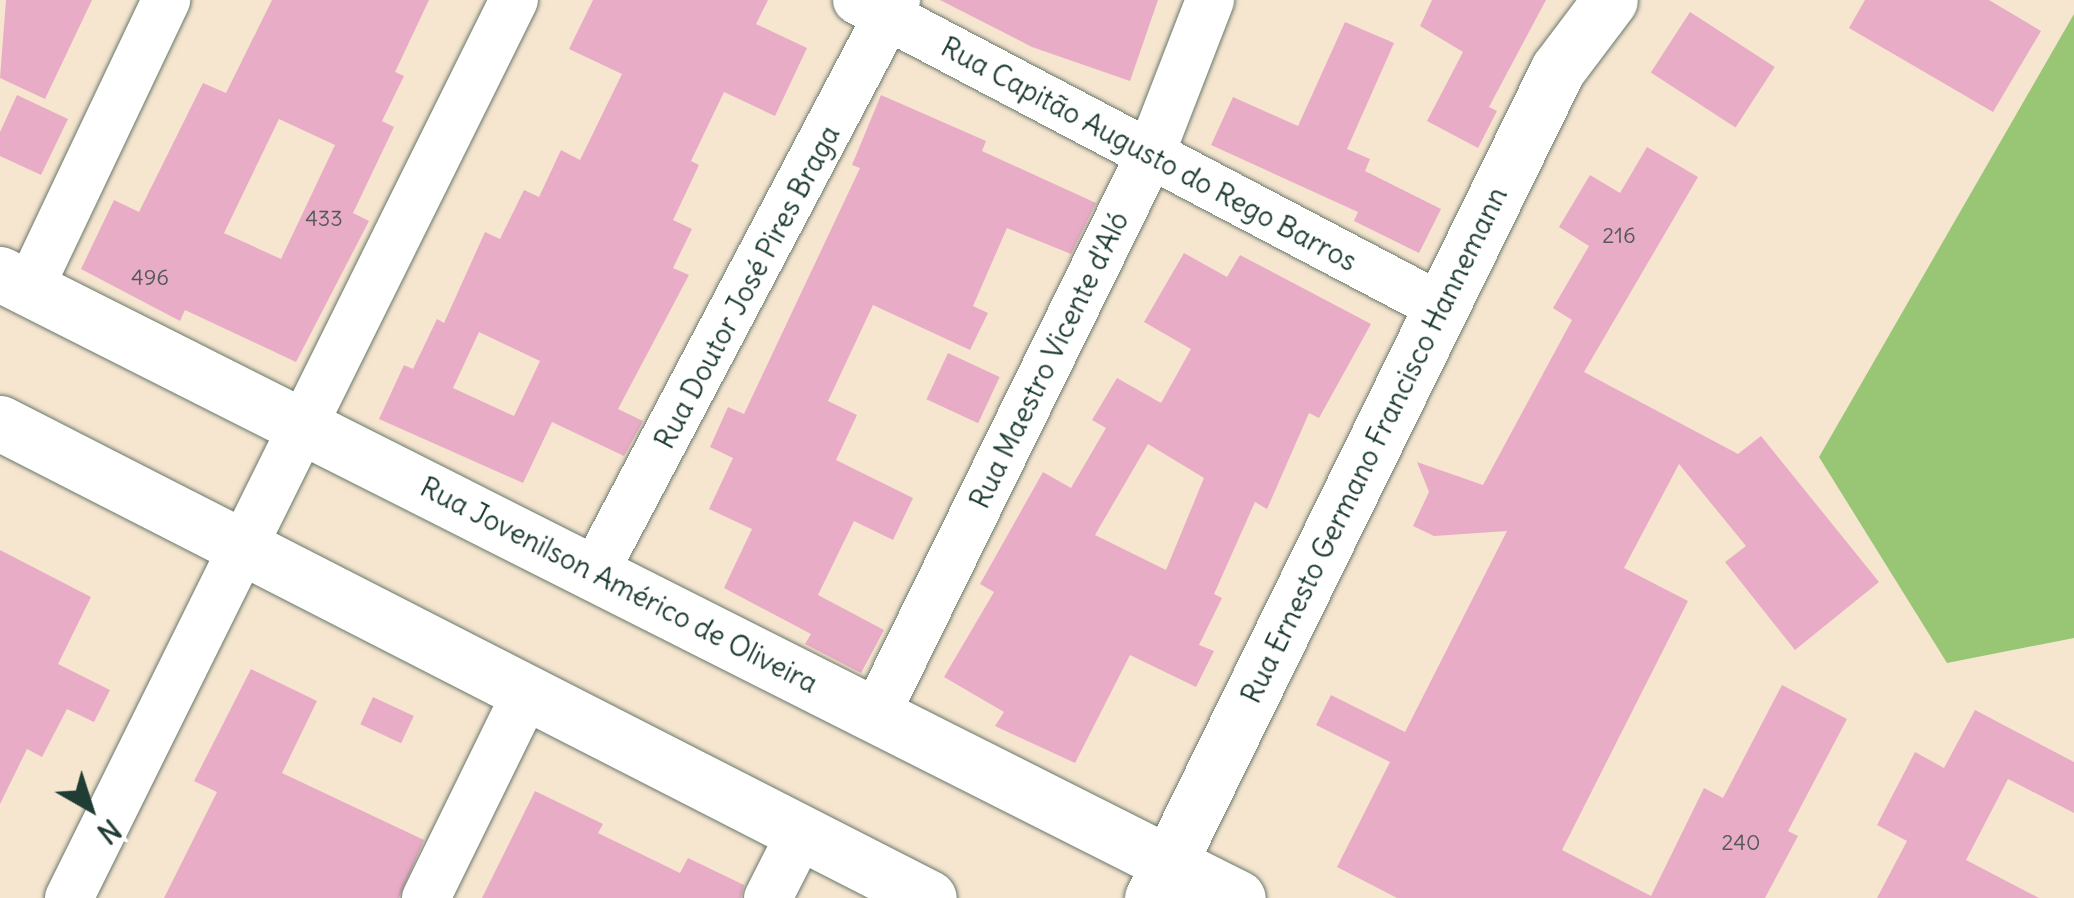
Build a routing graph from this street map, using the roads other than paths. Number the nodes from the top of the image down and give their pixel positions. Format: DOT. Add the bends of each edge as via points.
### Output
graph roads {
  1 [pos="166,0"];
  2 [pos="514,0"];
  3 [pos="1210,0"];
  4 [pos="1610,0"];
  5 [pos="881,6"];
  6 [pos="1150,155"];
  7 [pos="15,282"];
  8 [pos="1440,307"];
  9 [pos="0,423"];
  10 [pos="306,428"];
  11 [pos="244,551"];
  12 [pos="594,573"];
  13 [pos="526,694"];
  14 [pos="876,714"];
  15 [pos="801,833"];
  16 [pos="1162,880"];
  17 [pos="69,898"];
  18 [pos="426,898"];
  19 [pos="768,898"];
  20 [pos="930,898"];
  21 [pos="1238,898"];
  1 -- 7 [label="street"];
  2 -- 10 [label="street"];
  3 -- 6 [label="street, Rua Maestro Vicente d'Aló"];
  4 -- 8 [label="main road, Rua Ernesto Germano Francisco Hannemann" via="1558,69"];
  5 -- 6 [label="street, Rua Capitão Augusto do Rego Barros"];
  5 -- 12 [label="street, Rua Doutor José Pires Braga"];
  6 -- 8 [label="street, Rua Capitão Augusto do Rego Barros"];
  6 -- 14 [label="street, Rua Maestro Vicente d'Aló"];
  7 -- 10 [label="main road, Rua Jovenilson Américo de Oliveira"];
  8 -- 16 [label="main road, Rua Ernesto Germano Francisco Hannemann"];
  9 -- 11 [label="main road"];
  10 -- 11 [label="street"];
  10 -- 12 [label="main road, Rua Jovenilson Américo de Oliveira"];
  11 -- 13 [label="main road"];
  11 -- 17 [label="street"];
  12 -- 14 [label="main road, Rua Jovenilson Américo de Oliveira"];
  13 -- 15 [label="main road"];
  13 -- 18 [label="street"];
  14 -- 16 [label="main road, Rua Jovenilson Américo de Oliveira"];
  15 -- 19 [label="street"];
  15 -- 20 [label="main road"];
  16 -- 21 [label="main road, Rua Jovenilson Américo de Oliveira"];
}
